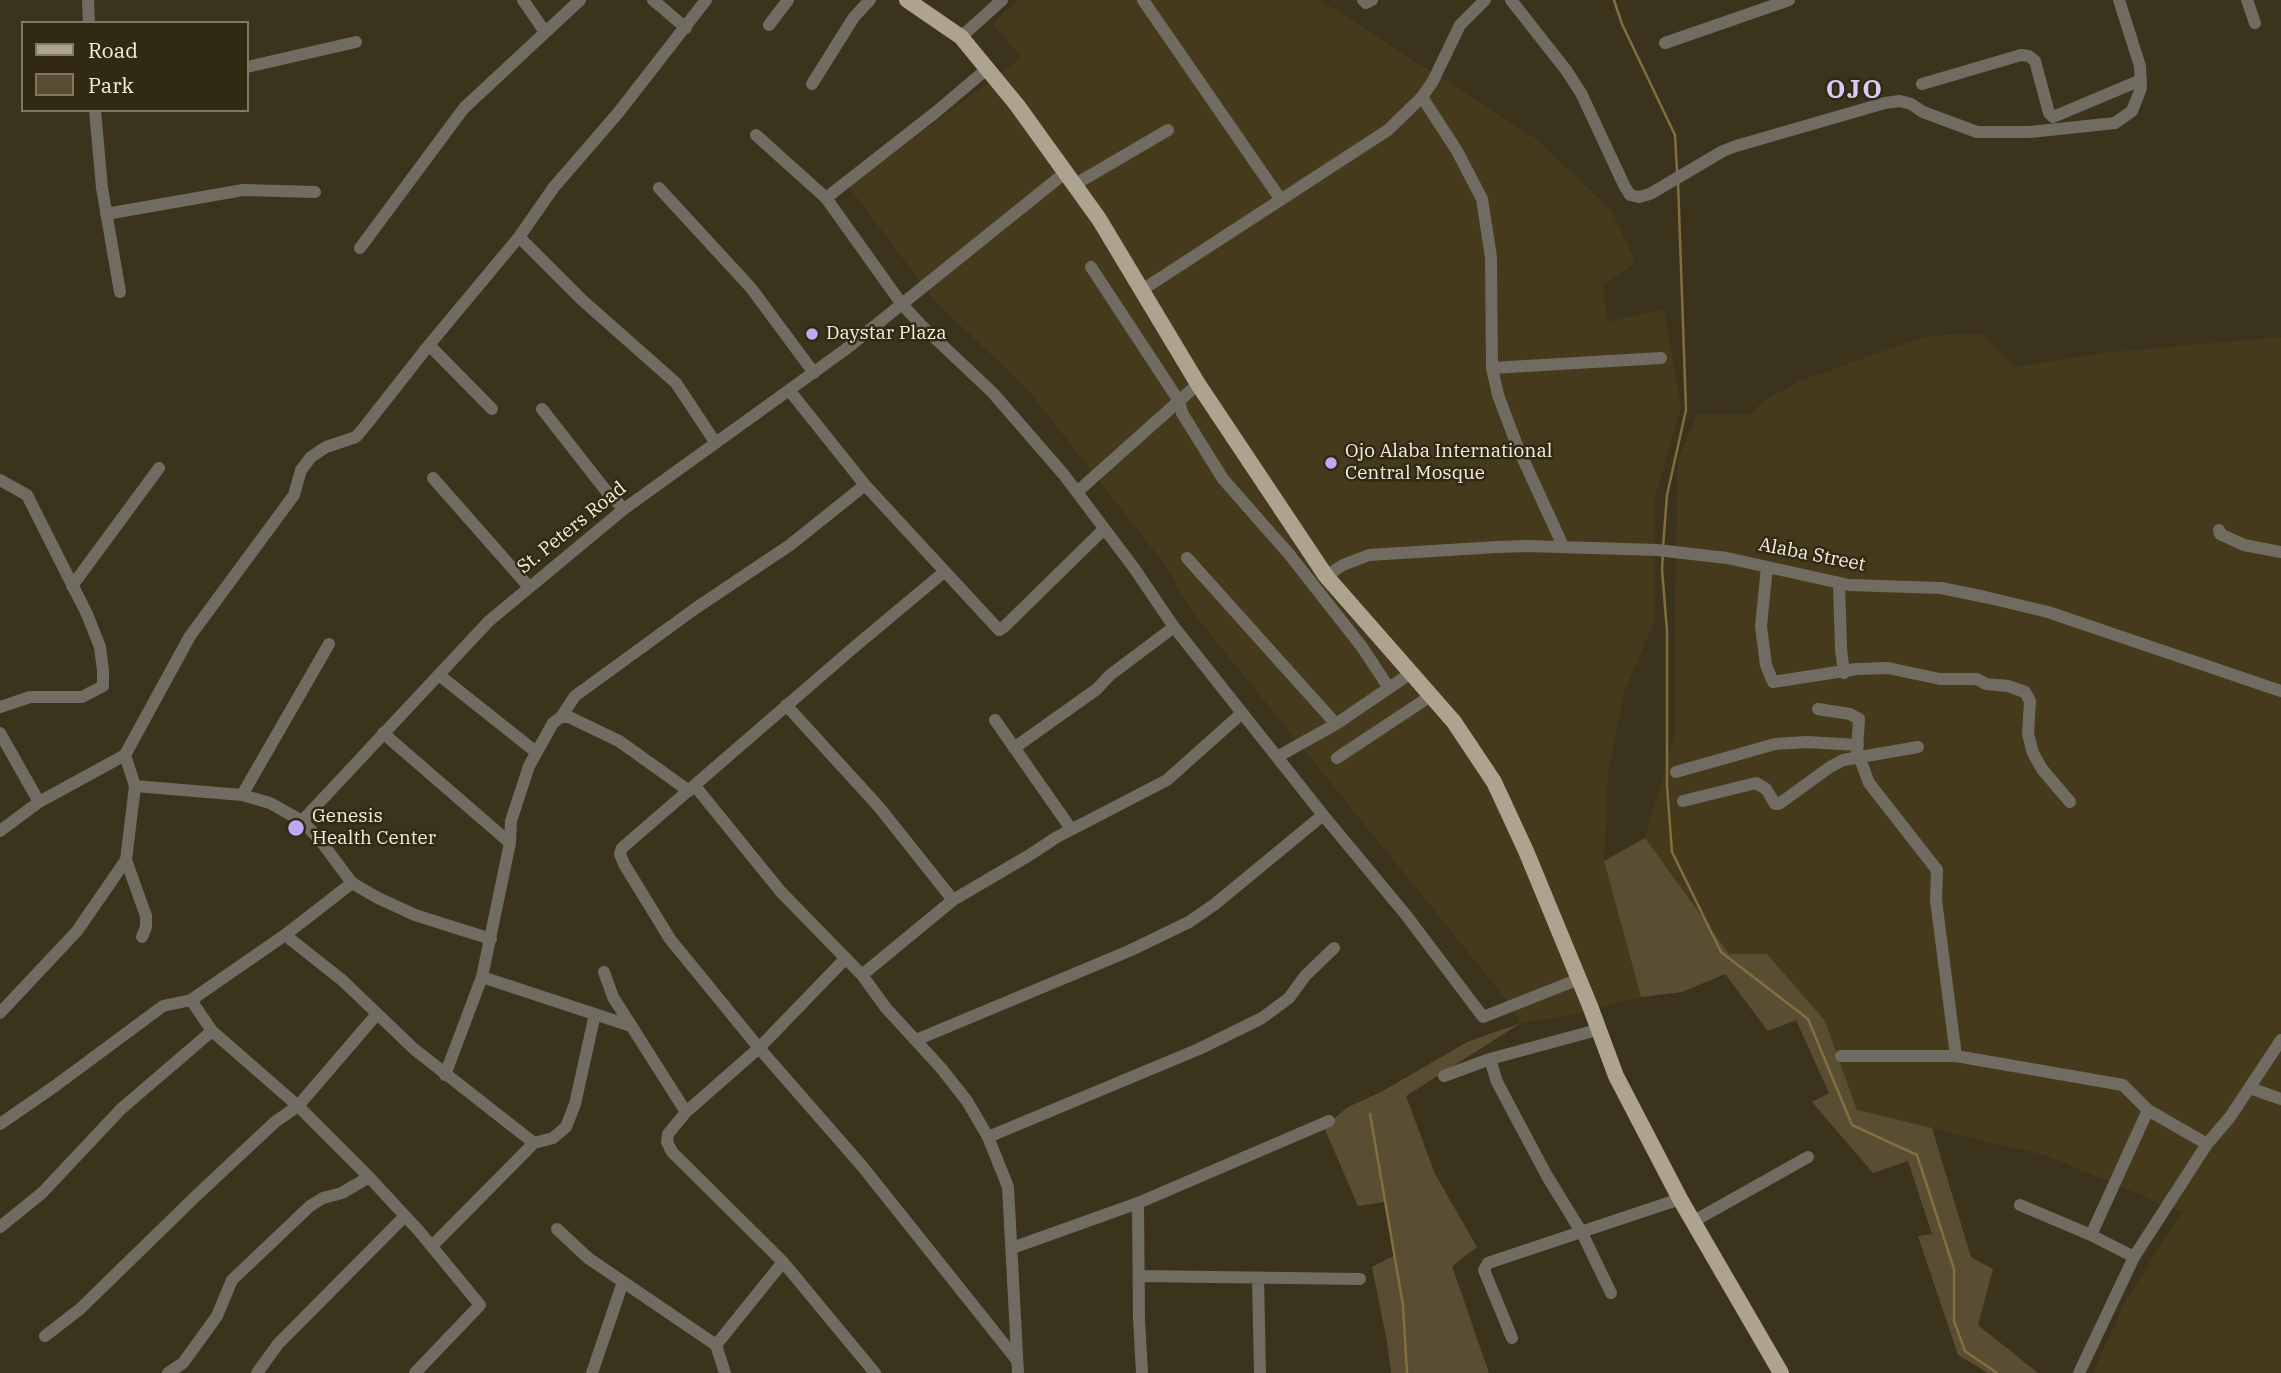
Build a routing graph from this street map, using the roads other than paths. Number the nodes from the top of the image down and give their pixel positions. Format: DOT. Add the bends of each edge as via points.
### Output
graph roads {
  1 [pos="88,0"];
  2 [pos="523,0"];
  3 [pos="580,0"];
  4 [pos="653,0"];
  5 [pos="706,0"];
  6 [pos="788,0"];
  7 [pos="870,0"];
  8 [pos="907,0"];
  9 [pos="1002,0"];
  10 [pos="1143,0"];
  11 [pos="1363,0"];
  12 [pos="1372,0"];
  13 [pos="1485,0"];
  14 [pos="1511,0"];
  15 [pos="1789,0"];
  16 [pos="2119,0"];
  17 [pos="2247,0"];
  18 [pos="89,21"];
  19 [pos="2255,23"];
  20 [pos="769,25"];
  21 [pos="686,28"];
  22 [pos="545,32"];
  23 [pos="961,37"];
  24 [pos="356,42"];
  25 [pos="1664,43"];
  26 [pos="248,67"];
  27 [pos="988,68"];
  28 [pos="2141,80"];
  29 [pos="812,84"];
  30 [pos="1923,84"];
  31 [pos="1422,97"];
  32 [pos="95,112"];
  33 [pos="1168,130"];
  34 [pos="756,135"];
  35 [pos="1070,179"];
  36 [pos="659,188"];
  37 [pos="315,192"];
  38 [pos="825,198"];
  39 [pos="1281,200"];
  40 [pos="106,214"];
  41 [pos="519,237"];
  42 [pos="360,248"];
  43 [pos="1091,267"];
  44 [pos="1142,290"];
  45 [pos="120,292"];
  46 [pos="901,303"];
  47 [pos="429,345"];
  48 [pos="1661,358"];
  49 [pos="1492,368"];
  50 [pos="814,373"];
  51 [pos="1198,384"];
  52 [pos="789,390"];
  53 [pos="1179,401"];
  54 [pos="492,409"];
  55 [pos="542,409"];
  56 [pos="715,442"];
  57 [pos="159,468"];
  58 [pos="433,478"];
  59 [pos="0,481"];
  60 [pos="865,485"];
  61 [pos="1077,492"];
  62 [pos="624,509"];
  63 [pos="1104,529"];
  64 [pos="2219,530"];
  65 [pos="1563,547"];
  66 [pos="2281,552"];
  67 [pos="1187,558"];
  68 [pos="1767,568"];
  69 [pos="944,572"];
  70 [pos="1326,576"];
  71 [pos="1839,583"];
  72 [pos="72,586"];
  73 [pos="529,587"];
  74 [pos="1174,627"];
  75 [pos="329,644"];
  76 [pos="1410,673"];
  77 [pos="1844,673"];
  78 [pos="439,675"];
  79 [pos="1389,688"];
  80 [pos="2281,691"];
  81 [pos="1432,695"];
  82 [pos="786,705"];
  83 [pos="0,707"];
  84 [pos="1818,709"];
  85 [pos="1242,713"];
  86 [pos="561,717"];
  87 [pos="995,720"];
  88 [pos="1336,724"];
  89 [pos="0,733"];
  90 [pos="383,733"];
  91 [pos="1918,747"];
  92 [pos="1014,748"];
  93 [pos="1858,750"];
  94 [pos="536,752"];
  95 [pos="125,755"];
  96 [pos="1277,757"];
  97 [pos="1337,758"];
  98 [pos="1676,772"];
  99 [pos="135,786"];
  100 [pos="692,789"];
  101 [pos="242,795"];
  102 [pos="1683,800"];
  103 [pos="39,802"];
  104 [pos="2070,802"];
  105 [pos="1323,815"];
  106 [pos="302,821"];
  107 [pos="1071,829"];
  108 [pos="0,831"];
  109 [pos="510,843"];
  110 [pos="125,860"];
  111 [pos="352,883"];
  112 [pos="953,900"];
  113 [pos="285,935"];
  114 [pos="142,937"];
  115 [pos="491,939"];
  116 [pos="1334,948"];
  117 [pos="846,958"];
  118 [pos="604,972"];
  119 [pos="862,975"];
  120 [pos="482,977"];
  121 [pos="1578,979"];
  122 [pos="191,1000"];
  123 [pos="0,1013"];
  124 [pos="377,1014"];
  125 [pos="595,1014"];
  126 [pos="631,1026"];
  127 [pos="1596,1027"];
  128 [pos="212,1031"];
  129 [pos="2281,1040"];
  130 [pos="916,1041"];
  131 [pos="759,1048"];
  132 [pos="1841,1056"];
  133 [pos="1956,1056"];
  134 [pos="1490,1059"];
  135 [pos="446,1075"];
  136 [pos="1444,1076"];
  137 [pos="2250,1088"];
  138 [pos="2281,1099"];
  139 [pos="298,1105"];
  140 [pos="2148,1110"];
  141 [pos="686,1112"];
  142 [pos="1329,1121"];
  143 [pos="0,1124"];
  144 [pos="988,1137"];
  145 [pos="534,1143"];
  146 [pos="2207,1144"];
  147 [pos="1808,1157"];
  148 [pos="369,1177"];
  149 [pos="1680,1199"];
  150 [pos="1138,1203"];
  151 [pos="2020,1205"];
  152 [pos="405,1216"];
  153 [pos="1694,1221"];
  154 [pos="0,1227"];
  155 [pos="557,1230"];
  156 [pos="1581,1233"];
  157 [pos="2091,1235"];
  158 [pos="432,1246"];
  159 [pos="1012,1248"];
  160 [pos="2134,1257"];
  161 [pos="783,1262"];
  162 [pos="1140,1276"];
  163 [pos="1258,1279"];
  164 [pos="1360,1279"];
  165 [pos="623,1282"];
  166 [pos="1611,1293"];
  167 [pos="45,1336"];
  168 [pos="1512,1338"];
  169 [pos="716,1345"];
  170 [pos="1016,1359"];
  171 [pos="168,1373"];
  172 [pos="257,1373"];
  173 [pos="415,1373"];
  174 [pos="592,1373"];
  175 [pos="725,1373"];
  176 [pos="874,1373"];
  177 [pos="1018,1373"];
  178 [pos="1142,1373"];
  179 [pos="1260,1373"];
  180 [pos="1781,1373"];
  181 [pos="2078,1373"];
  1 -- 18 [label="street"];
  2 -- 22 [label="street"];
  3 -- 22 [label="street"];
  4 -- 21 [label="street"];
  5 -- 21 [label="street"];
  6 -- 20 [label="street"];
  7 -- 29 [label="street" via="854,17"];
  8 -- 23 [label="main road"];
  9 -- 23 [label="street"];
  10 -- 39 [label="street"];
  11 -- 12 [label="street" via="1366,4"];
  13 -- 31 [label="street" via="1460,25"];
  14 -- 28 [label="street" via="1581,93 1623,185 1639,198 1723,151 1885,103 1911,104 1923,113 1977,132 2030,132 2115,123 2132,111"];
  15 -- 25 [label="street"];
  16 -- 28 [label="street"];
  17 -- 19 [label="street"];
  21 -- 41 [label="street" via="554,187"];
  22 -- 42 [label="street" via="464,108"];
  23 -- 27 [label="main road"];
  24 -- 26 [label="street"];
  27 -- 35 [label="main road"];
  27 -- 38 [label="street"];
  28 -- 30 [label="street" via="2053,117 2029,55"];
  31 -- 39 [label="street" via="1388,130"];
  31 -- 49 [label="street" via="1482,199 1491,257"];
  32 -- 40 [label="street"];
  33 -- 35 [label="street, St. Peters Road"];
  34 -- 38 [label="street"];
  35 -- 44 [label="main road"];
  35 -- 46 [label="street, St. Peters Road"];
  36 -- 50 [label="street" via="751,288"];
  37 -- 40 [label="street" via="243,191"];
  38 -- 46 [label="street"];
  39 -- 44 [label="street"];
  40 -- 45 [label="street"];
  41 -- 47 [label="street"];
  41 -- 56 [label="street" via="676,383"];
  43 -- 53 [label="street"];
  44 -- 51 [label="main road"];
  46 -- 50 [label="street, St. Peters Road"];
  46 -- 61 [label="street" via="993,393"];
  47 -- 54 [label="street"];
  47 -- 95 [label="street" via="356,437 326,447 301,470 294,495 190,636"];
  48 -- 49 [label="street"];
  49 -- 65 [label="street" via="1514,438"];
  50 -- 52 [label="street, St. Peters Road"];
  51 -- 53 [label="street"];
  51 -- 70 [label="main road"];
  52 -- 56 [label="street, St. Peters Road"];
  52 -- 60 [label="street"];
  53 -- 61 [label="street"];
  53 -- 79 [label="street" via="1223,478 1289,554"];
  55 -- 62 [label="street"];
  56 -- 62 [label="street, St. Peters Road"];
  57 -- 72 [label="street"];
  58 -- 73 [label="street"];
  59 -- 72 [label="street" via="27,495"];
  60 -- 69 [label="street"];
  60 -- 86 [label="street" via="790,545 575,696"];
  61 -- 63 [label="street"];
  62 -- 73 [label="street, St. Peters Road"];
  63 -- 69 [label="street" via="999,630"];
  63 -- 74 [label="street"];
  64 -- 66 [label="street" via="2244,545"];
  65 -- 68 [label="street, Alaba Street" via="1662,550"];
  65 -- 70 [label="street, Alaba Street" via="1369,555"];
  67 -- 88 [label="street"];
  68 -- 71 [label="street, Alaba Street"];
  68 -- 77 [label="street" via="1761,626 1770,678 1779,683"];
  69 -- 82 [label="street"];
  70 -- 76 [label="main road"];
  71 -- 77 [label="street"];
  71 -- 80 [label="street, Alaba Street" via="1941,588 2048,612"];
  72 -- 83 [label="street" via="100,647 103,686 82,696 30,697"];
  73 -- 78 [label="street, St. Peters Road" via="489,621"];
  74 -- 85 [label="street"];
  74 -- 92 [label="street"];
  75 -- 101 [label="street"];
  76 -- 79 [label="street"];
  76 -- 81 [label="main road"];
  77 -- 104 [label="street" via="1895,669 1940,679 1977,679 2025,692 2030,701 2028,734 2033,753"];
  78 -- 90 [label="street, St. Peters Road"];
  78 -- 94 [label="street"];
  79 -- 88 [label="street"];
  81 -- 97 [label="street"];
  81 -- 121 [label="main road" via="1494,782"];
  82 -- 100 [label="street"];
  82 -- 112 [label="street" via="878,807"];
  84 -- 93 [label="street" via="1857,716"];
  85 -- 96 [label="street"];
  85 -- 107 [label="street" via="1167,780"];
  86 -- 94 [label="street"];
  86 -- 100 [label="street" via="619,741"];
  87 -- 92 [label="street"];
  88 -- 96 [label="street"];
  89 -- 103 [label="street"];
  90 -- 106 [label="street, St. Peters Road"];
  90 -- 109 [label="street"];
  91 -- 93 [label="street"];
  92 -- 107 [label="street"];
  93 -- 98 [label="street" via="1806,742 1775,744"];
  93 -- 102 [label="street" via="1779,804 1756,783"];
  93 -- 133 [label="street" via="1869,783 1937,870 1936,900"];
  94 -- 109 [label="street" via="511,821"];
  95 -- 99 [label="street"];
  95 -- 103 [label="street"];
  96 -- 105 [label="street"];
  99 -- 101 [label="street"];
  99 -- 110 [label="street"];
  100 -- 117 [label="street" via="781,892"];
  100 -- 131 [label="street" via="620,854 670,939"];
  101 -- 106 [label="street" via="270,803"];
  103 -- 108 [label="street"];
  105 -- 121 [label="street" via="1483,1017"];
  105 -- 130 [label="street" via="1189,922"];
  106 -- 111 [label="street"];
  107 -- 112 [label="street"];
  109 -- 115 [label="street"];
  110 -- 114 [label="street" via="146,916"];
  110 -- 123 [label="street" via="77,931"];
  111 -- 113 [label="street"];
  111 -- 115 [label="street" via="415,915"];
  112 -- 119 [label="street"];
  113 -- 122 [label="street"];
  113 -- 124 [label="street"];
  115 -- 120 [label="street"];
  116 -- 144 [label="street" via="1289,998 1262,1018"];
  117 -- 119 [label="street"];
  117 -- 131 [label="street"];
  118 -- 126 [label="street"];
  119 -- 130 [label="street"];
  120 -- 125 [label="street"];
  120 -- 135 [label="street"];
  121 -- 127 [label="main road"];
  122 -- 128 [label="street"];
  122 -- 143 [label="street" via="163,1006"];
  124 -- 135 [label="street"];
  124 -- 139 [label="street"];
  125 -- 126 [label="street"];
  125 -- 145 [label="street" via="566,1127 554,1138"];
  126 -- 141 [label="street"];
  127 -- 134 [label="street"];
  127 -- 149 [label="main road" via="1616,1076"];
  128 -- 139 [label="street"];
  128 -- 154 [label="street" via="121,1109 42,1193"];
  129 -- 137 [label="street"];
  130 -- 144 [label="street" via="967,1101"];
  131 -- 141 [label="street"];
  131 -- 170 [label="street" via="862,1166"];
  132 -- 133 [label="street"];
  133 -- 140 [label="street" via="2123,1085"];
  134 -- 136 [label="street"];
  134 -- 156 [label="street" via="1497,1082"];
  135 -- 145 [label="street"];
  137 -- 138 [label="street"];
  137 -- 146 [label="street"];
  139 -- 148 [label="street"];
  139 -- 167 [label="street" via="80,1309"];
  140 -- 146 [label="street"];
  140 -- 157 [label="street"];
  141 -- 161 [label="street" via="668,1134 673,1152"];
  142 -- 150 [label="street"];
  144 -- 159 [label="street" via="1008,1187"];
  145 -- 158 [label="street"];
  146 -- 160 [label="street"];
  147 -- 153 [label="street"];
  148 -- 152 [label="street"];
  148 -- 171 [label="street" via="310,1206 232,1280 217,1316 183,1363"];
  149 -- 153 [label="main road"];
  149 -- 156 [label="street"];
  150 -- 159 [label="street"];
  150 -- 162 [label="street"];
  151 -- 157 [label="street"];
  152 -- 158 [label="street"];
  152 -- 172 [label="street" via="278,1344"];
  153 -- 180 [label="main road"];
  155 -- 165 [label="street"];
  156 -- 166 [label="street"];
  156 -- 168 [label="street" via="1485,1266"];
  157 -- 160 [label="street"];
  158 -- 173 [label="street" via="480,1305"];
  159 -- 170 [label="street"];
  160 -- 181 [label="street"];
  161 -- 169 [label="street"];
  161 -- 176 [label="street"];
  162 -- 163 [label="street"];
  162 -- 178 [label="street"];
  163 -- 164 [label="street"];
  163 -- 179 [label="street"];
  165 -- 169 [label="street"];
  165 -- 174 [label="street"];
  169 -- 175 [label="street"];
  170 -- 177 [label="street"];
}
